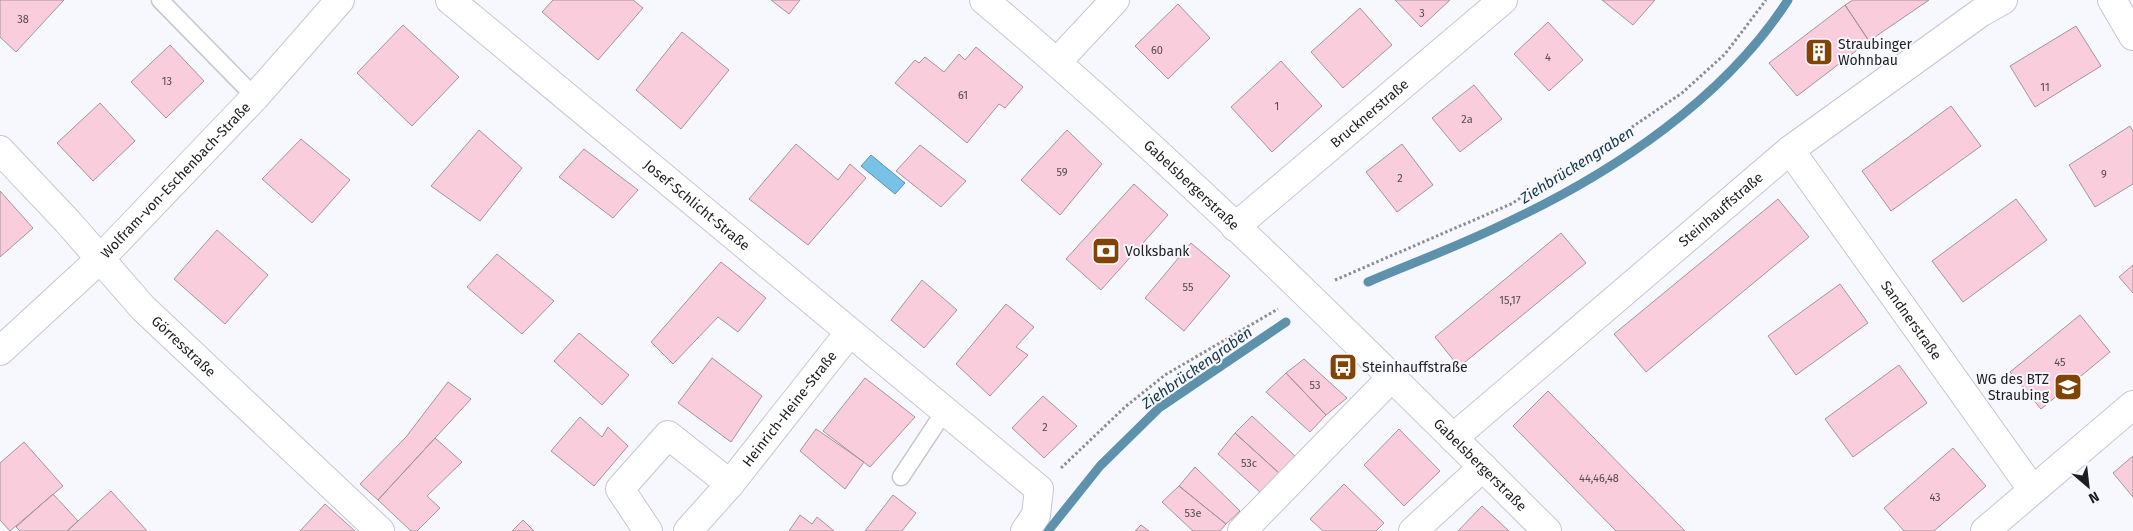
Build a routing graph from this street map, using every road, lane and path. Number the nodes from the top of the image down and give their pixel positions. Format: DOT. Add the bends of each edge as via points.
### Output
graph roads {
  1 [pos="160,0"];
  2 [pos="340,0"];
  3 [pos="450,0"];
  4 [pos="984,0"];
  5 [pos="1115,0"];
  6 [pos="1504,0"];
  7 [pos="1766,0"];
  8 [pos="2003,0"];
  9 [pos="2112,0"];
  10 [pos="2133,36"];
  11 [pos="1058,62"];
  12 [pos="255,97"];
  13 [pos="0,150"];
  14 [pos="1790,150"];
  15 [pos="1235,227"];
  16 [pos="100,260"];
  17 [pos="1304,294"];
  18 [pos="848,333"];
  19 [pos="0,351"];
  20 [pos="1391,378"];
  21 [pos="2133,405"];
  22 [pos="944,412"];
  23 [pos="1453,438"];
  24 [pos="1483,467"];
  25 [pos="901,477"];
  26 [pos="730,484"];
  27 [pos="1038,489"];
  28 [pos="2032,489"];
  29 [pos="380,531"];
  30 [pos="648,531"];
  31 [pos="688,531"];
  32 [pos="1025,531"];
  33 [pos="1242,531"];
  34 [pos="1413,531"];
  35 [pos="1547,531"];
  36 [pos="1985,531"];
  1 -- 12 [label="lane"];
  2 -- 12 [label="street, Wolfram-von-Eschenbach-Straße"];
  3 -- 18 [label="street, Josef-Schlicht-Straße"];
  4 -- 11 [label="street, Gabelsbergerstraße"];
  5 -- 11 [label="street"];
  6 -- 15 [label="street, Brucknerstraße"];
  7 -- 17 [label="path" via="1725,54 1682,93 1610,142 1511,204"];
  8 -- 14 [label="street, Steinhauffstraße" via="1980,13"];
  9 -- 10 [label="street"];
  11 -- 15 [label="street, Gabelsbergerstraße"];
  12 -- 16 [label="street, Wolfram-von-Eschenbach-Straße"];
  13 -- 16 [label="street, Görresstraße"];
  14 -- 23 [label="street, Steinhauffstraße"];
  14 -- 28 [label="street, Sandnerstraße"];
  15 -- 17 [label="street, Gabelsbergerstraße"];
  16 -- 19 [label="street, Wolfram-von-Eschenbach-Straße"];
  16 -- 29 [label="street, Görresstraße" via="143,308"];
  17 -- 20 [label="street, Gabelsbergerstraße"];
  17 -- 27 [label="path" via="1165,375 1125,407"];
  18 -- 22 [label="street, Josef-Schlicht-Straße"];
  18 -- 26 [label="street, Heinrich-Heine-Straße"];
  20 -- 23 [label="street, Gabelsbergerstraße"];
  20 -- 33 [label="street"];
  21 -- 28 [label="street"];
  22 -- 25 [label="lane"];
  22 -- 27 [label="street, Josef-Schlicht-Straße"];
  23 -- 24 [label="street, Gabelsbergerstraße"];
  24 -- 34 [label="street"];
  24 -- 35 [label="street, Gabelsbergerstraße"];
  26 -- 30 [label="street" via="668,435 620,489"];
  26 -- 31 [label="street, Heinrich-Heine-Straße"];
  27 -- 32 [label="street" via="1036,516"];
  28 -- 36 [label="street"];
}
